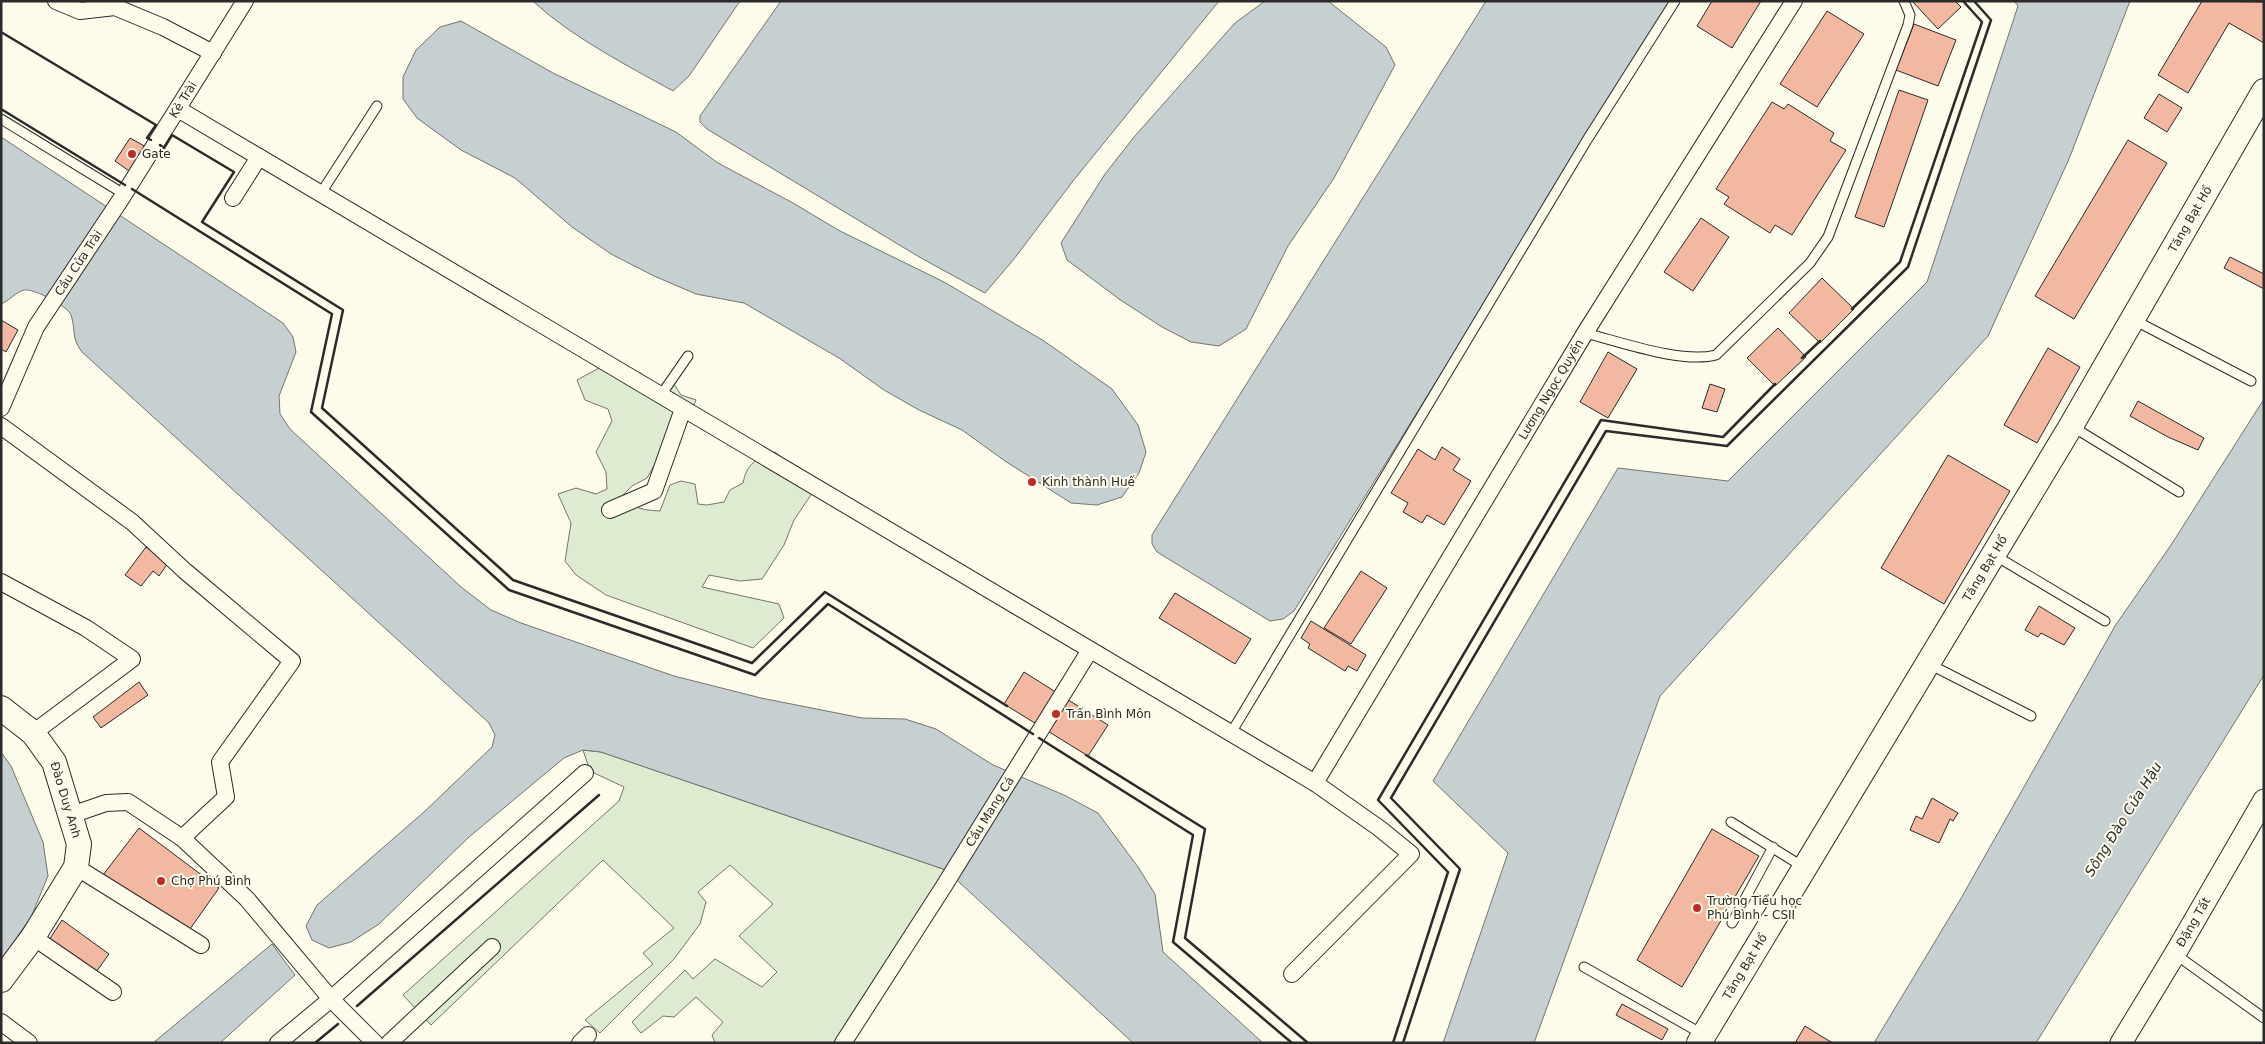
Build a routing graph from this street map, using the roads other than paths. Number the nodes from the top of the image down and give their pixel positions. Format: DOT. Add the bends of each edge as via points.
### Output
graph roads {
  1 [pos="56,1"];
  2 [pos="245,1"];
  3 [pos="1675,1"];
  4 [pos="1794,1"];
  5 [pos="1904,1"];
  6 [pos="213,53"];
  7 [pos="2264,91"];
  8 [pos="377,106"];
  9 [pos="178,109"];
  10 [pos="1,119"];
  11 [pos="259,157"];
  12 [pos="321,194"];
  13 [pos="122,197"];
  14 [pos="234,198"];
  15 [pos="2132,319"];
  16 [pos="1585,333"];
  17 [pos="688,356"];
  18 [pos="2251,381"];
  19 [pos="661,395"];
  20 [pos="1,408"];
  21 [pos="683,409"];
  22 [pos="1,426"];
  23 [pos="2071,426"];
  24 [pos="2179,492"];
  25 [pos="610,510"];
  26 [pos="1994,555"];
  27 [pos="1,582"];
  28 [pos="2105,621"];
  29 [pos="1090,650"];
  30 [pos="1927,664"];
  31 [pos="1,708"];
  32 [pos="2031,716"];
  33 [pos="33,734"];
  34 [pos="1231,734"];
  35 [pos="585,773"];
  36 [pos="1315,783"];
  37 [pos="2264,800"];
  38 [pos="71,815"];
  39 [pos="1731,822"];
  40 [pos="182,838"];
  41 [pos="1773,847"];
  42 [pos="76,867"];
  43 [pos="1805,868"];
  44 [pos="1732,923"];
  45 [pos="33,937"];
  46 [pos="201,945"];
  47 [pos="492,948"];
  48 [pos="2175,954"];
  49 [pos="1584,967"];
  50 [pos="1292,974"];
  51 [pos="1,980"];
  52 [pos="112,992"];
  53 [pos="331,999"];
  54 [pos="2264,1018"];
  55 [pos="1,1022"];
  56 [pos="1702,1039"];
  57 [pos="29,1043"];
  58 [pos="278,1043"];
  59 [pos="376,1043"];
  60 [pos="390,1043"];
  61 [pos="843,1043"];
  62 [pos="2121,1043"];
  1 -- 6 [label="street" via="80,11 115,7"];
  2 -- 6 [label="street, Kẻ Trài"];
  3 -- 34 [label="lane" via="1581,149"];
  4 -- 16 [label="street, Lương Ngọc Quyến"];
  5 -- 16 [label="lane" via="1910,15 1908,25 1828,237 1810,263 1716,355 1702,358 1675,355"];
  6 -- 9 [label="street, Kẻ Trài"];
  7 -- 15 [label="main road, Tăng Bạt Hổ"];
  8 -- 12 [label="lane"];
  9 -- 11 [label="street"];
  9 -- 13 [label="street, Kẻ Trài"];
  10 -- 13 [label="lane"];
  11 -- 12 [label="street"];
  11 -- 14 [label="street"];
  12 -- 19 [label="street"];
  13 -- 20 [label="street, Cầu Cửa Trài" via="36,327"];
  15 -- 18 [label="lane"];
  15 -- 23 [label="main road, Tăng Bạt Hổ"];
  16 -- 36 [label="street, Lương Ngọc Quyến"];
  17 -- 19 [label="lane"];
  19 -- 21 [label="street"];
  21 -- 25 [label="street" via="654,491"];
  21 -- 29 [label="street"];
  22 -- 40 [label="street" via="132,522 292,661 220,762 226,797"];
  23 -- 24 [label="lane"];
  23 -- 26 [label="main road, Tăng Bạt Hổ"];
  26 -- 28 [label="lane"];
  26 -- 30 [label="main road, Tăng Bạt Hổ"];
  27 -- 33 [label="street" via="86,628 132,659"];
  29 -- 34 [label="street"];
  29 -- 61 [label="street, Cầu Mang Cá"];
  30 -- 32 [label="lane"];
  30 -- 43 [label="main road, Tăng Bạt Hổ"];
  31 -- 33 [label="main road, Đào Duy Anh"];
  33 -- 38 [label="main road, Đào Duy Anh" via="54,762"];
  34 -- 36 [label="street"];
  35 -- 53 [label="street"];
  36 -- 50 [label="street" via="1411,854"];
  37 -- 48 [label="street, Đặng Tất"];
  38 -- 40 [label="street" via="106,803 128,802"];
  38 -- 42 [label="main road, Đào Duy Anh" via="79,844"];
  39 -- 41 [label="lane"];
  40 -- 53 [label="street" via="247,899"];
  41 -- 43 [label="lane"];
  41 -- 44 [label="lane"];
  42 -- 45 [label="main road, Đào Duy Anh"];
  42 -- 46 [label="street"];
  43 -- 56 [label="main road, Tăng Bạt Hổ"];
  45 -- 51 [label="main road, Đào Duy Anh"];
  45 -- 52 [label="street"];
  47 -- 60 [label="street"];
  48 -- 54 [label="lane"];
  48 -- 62 [label="street, Đặng Tất"];
  49 -- 56 [label="lane"];
  53 -- 58 [label="street"];
  53 -- 59 [label="street"];
  55 -- 57 [label="street"];
}
